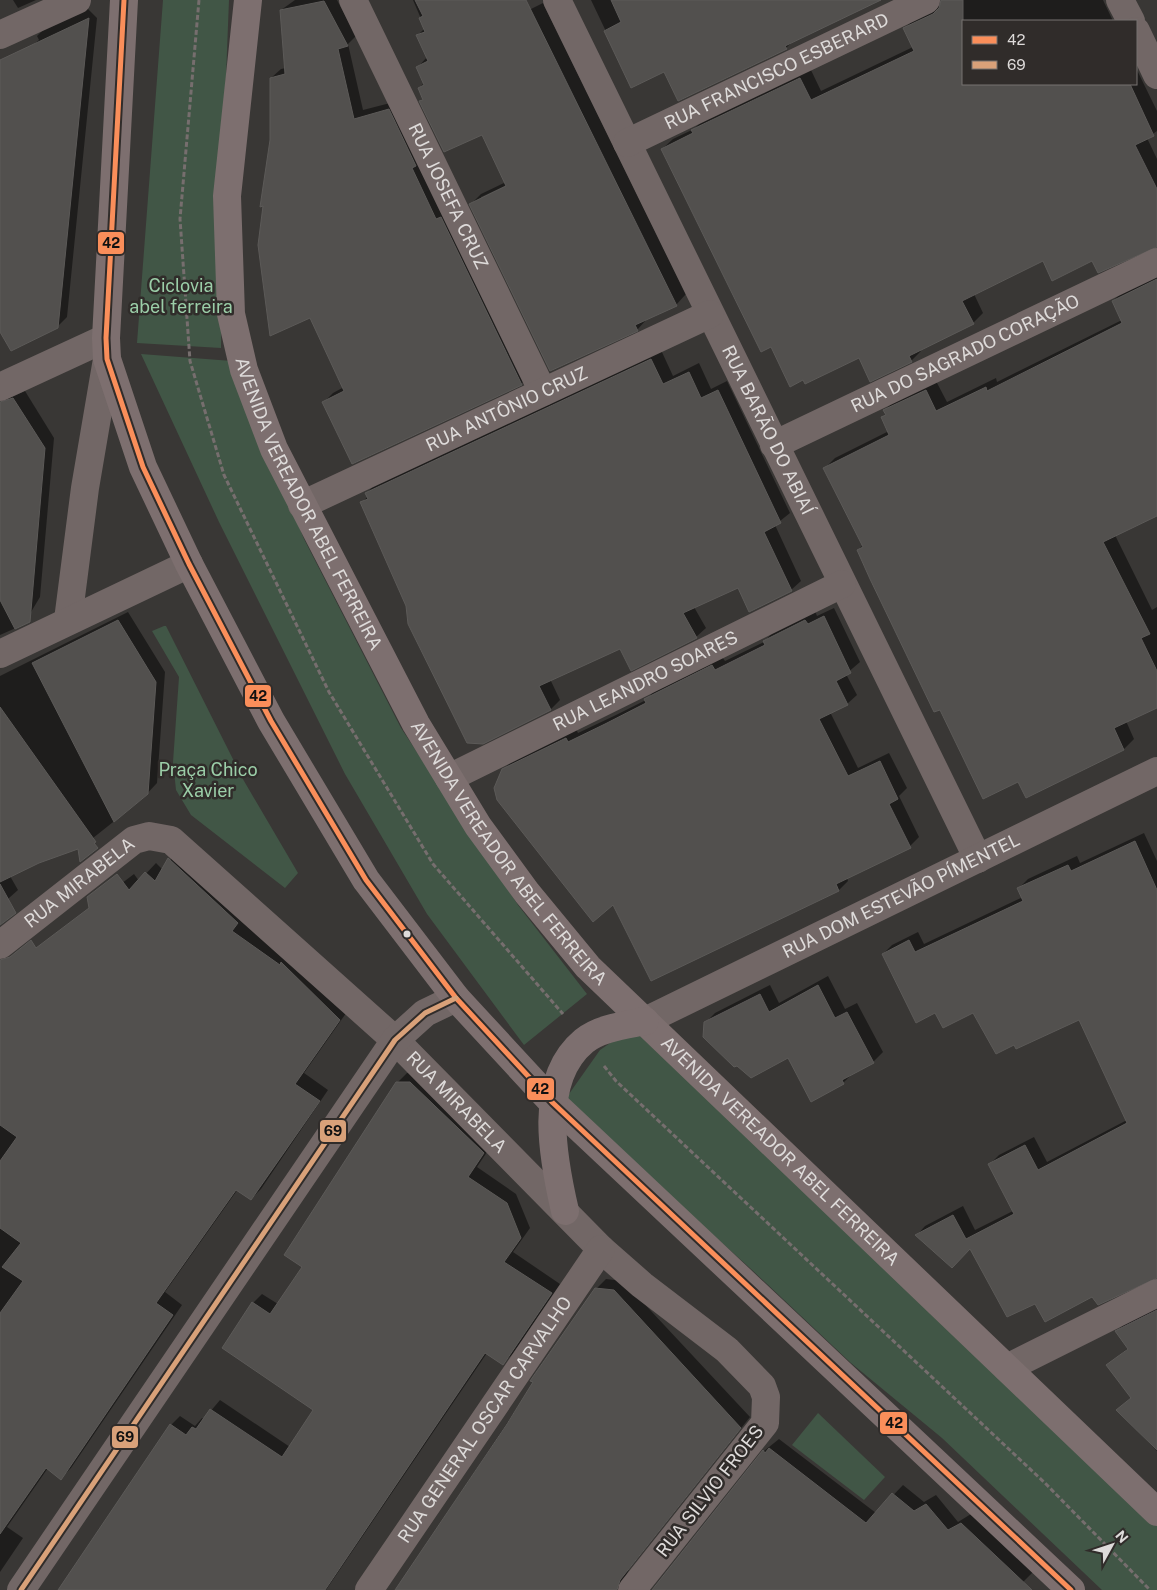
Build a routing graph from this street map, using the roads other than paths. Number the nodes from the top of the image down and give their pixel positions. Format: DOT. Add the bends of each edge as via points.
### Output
graph roads {
  1 [pos="77,0"];
  2 [pos="124,0"];
  3 [pos="248,0"];
  4 [pos="353,0"];
  5 [pos="557,0"];
  6 [pos="926,0"];
  7 [pos="1120,0"];
  8 [pos="1130,20"];
  9 [pos="1137,33"];
  10 [pos="0,35"];
  11 [pos="1157,75"];
  12 [pos="627,143"];
  13 [pos="1157,262"];
  14 [pos="710,314"];
  15 [pos="106,349"];
  16 [pos="0,387"];
  17 [pos="543,392"];
  18 [pos="774,445"];
  19 [pos="302,505"];
  20 [pos="189,564"];
  21 [pos="842,584"];
  22 [pos="68,620"];
  23 [pos="0,654"];
  24 [pos="1157,771"];
  25 [pos="449,778"];
  26 [pos="978,859"];
  27 [pos="0,945"];
  28 [pos="456,998"];
  29 [pos="645,1021"];
  30 [pos="396,1040"];
  31 [pos="553,1103"];
  32 [pos="565,1211"];
  33 [pos="601,1249"];
  34 [pos="1157,1293"];
  35 [pos="1007,1368"];
  36 [pos="762,1386"];
  37 [pos="1157,1512"];
  38 [pos="21,1590"];
  39 [pos="369,1590"];
  40 [pos="632,1590"];
  41 [pos="1071,1590"];
  1 -- 10 [label="street"];
  2 -- 15 [label="main road"];
  3 -- 19 [label="main road, AVENIDA VEREADOR ABEL FERREIRA" via="226,196 230,314 244,370 274,449"];
  4 -- 17 [label="street, RUA JOSEFA CRUZ"];
  5 -- 12 [label="street, RUA BARÃO DO ABIAÍ"];
  6 -- 12 [label="street, RUA FRANCISCO ESBERARD"];
  7 -- 8 [label="street"];
  9 -- 11 [label="street"];
  12 -- 14 [label="street, RUA BARÃO DO ABIAÍ"];
  13 -- 18 [label="street, RUA DO SAGRADO CORAÇÃO"];
  14 -- 17 [label="street, RUA ANTÔNIO CRUZ"];
  14 -- 18 [label="street, RUA BARÃO DO ABIAÍ"];
  15 -- 16 [label="street"];
  15 -- 20 [label="main road" via="143,467"];
  15 -- 22 [label="street"];
  17 -- 19 [label="street, RUA ANTÔNIO CRUZ"];
  18 -- 21 [label="street, RUA BARÃO DO ABIAÍ"];
  19 -- 25 [label="main road, AVENIDA VEREADOR ABEL FERREIRA" via="416,724"];
  20 -- 22 [label="street"];
  20 -- 28 [label="main road" via="271,721 366,880"];
  21 -- 25 [label="street, RUA LEANDRO SOARES"];
  21 -- 26 [label="street, RUA BARÃO DO ABIAÍ"];
  22 -- 23 [label="street"];
  24 -- 26 [label="street, RUA DOM ESTEVÃO PÍMENTEL"];
  25 -- 29 [label="main road, AVENIDA VEREADOR ABEL FERREIRA" via="478,826 527,893 588,967"];
  26 -- 29 [label="street, RUA DOM ESTEVÃO PÍMENTEL"];
  27 -- 30 [label="street, RUA MIRABELA" via="134,840 161,837 171,840"];
  28 -- 30 [label="street" via="425,1013"];
  28 -- 31 [label="main road"];
  29 -- 31 [label="main road" via="613,1027 585,1040 565,1061"];
  29 -- 35 [label="main road, AVENIDA VEREADOR ABEL FERREIRA"];
  30 -- 32 [label="street, RUA MIRABELA"];
  30 -- 38 [label="street"];
  31 -- 32 [label="main road" via="557,1176"];
  31 -- 41 [label="main road"];
  32 -- 33 [label="street, RUA MIRABELA"];
  33 -- 36 [label="street, RUA MIRABELA" via="727,1350"];
  33 -- 39 [label="street, RUA GENERAL OSCAR CARVALHO"];
  34 -- 35 [label="street"];
  35 -- 37 [label="main road, AVENIDA VEREADOR ABEL FERREIRA"];
  36 -- 40 [label="street, RUA SILVIO FROES" via="767,1403 765,1423"];
}
